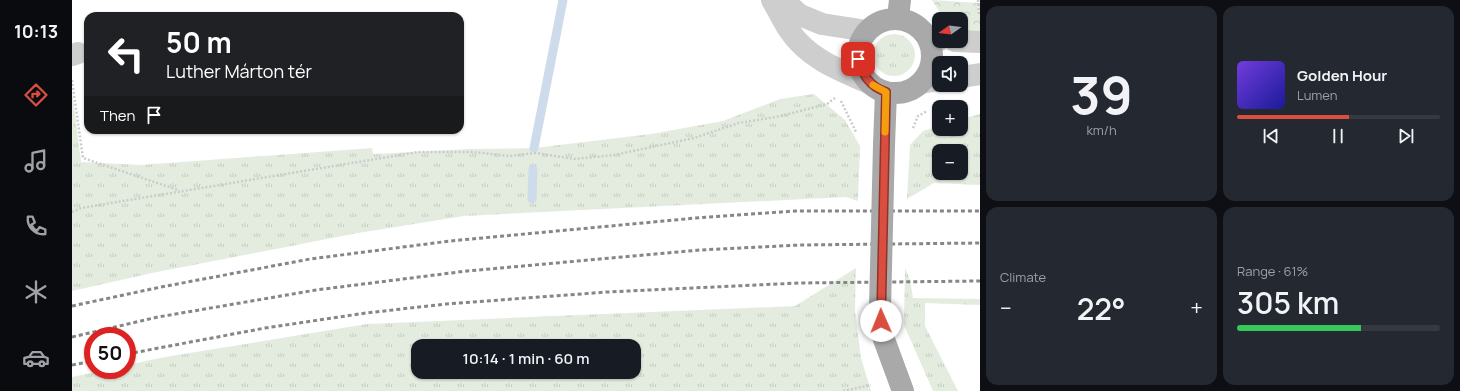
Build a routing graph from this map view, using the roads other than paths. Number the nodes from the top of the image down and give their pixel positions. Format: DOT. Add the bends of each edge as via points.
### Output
graph roads {
  1 [pos="772,0"];
  2 [pos="783,0"];
  3 [pos="899,9"];
  4 [pos="867,32"];
  5 [pos="932,38"];
  6 [pos="968,42"];
  7 [pos="980,42"];
  8 [pos="933,48"];
  9 [pos="980,74"];
  10 [pos="968,76"];
  11 [pos="930,82"];
  12 [pos="878,88"];
  13 [pos="903,391"];
  1 -- 12 [label="street" via="789,31 811,54 832,67"];
  2 -- 4 [label="street" via="800,15 822,24"];
  3 -- 4 [label="main road"];
  3 -- 5 [label="main road"];
  4 -- 12 [label="main road" via="860,44 858,59 862,72"];
  6 -- 7 [label="street"];
  8 -- 11 [label="main road"];
  9 -- 10 [label="street"];
  11 -- 12 [label="main road" via="898,93"];
  12 -- 13 [label="main road, bridge" via="884,145 880,308 882,334"];
}
